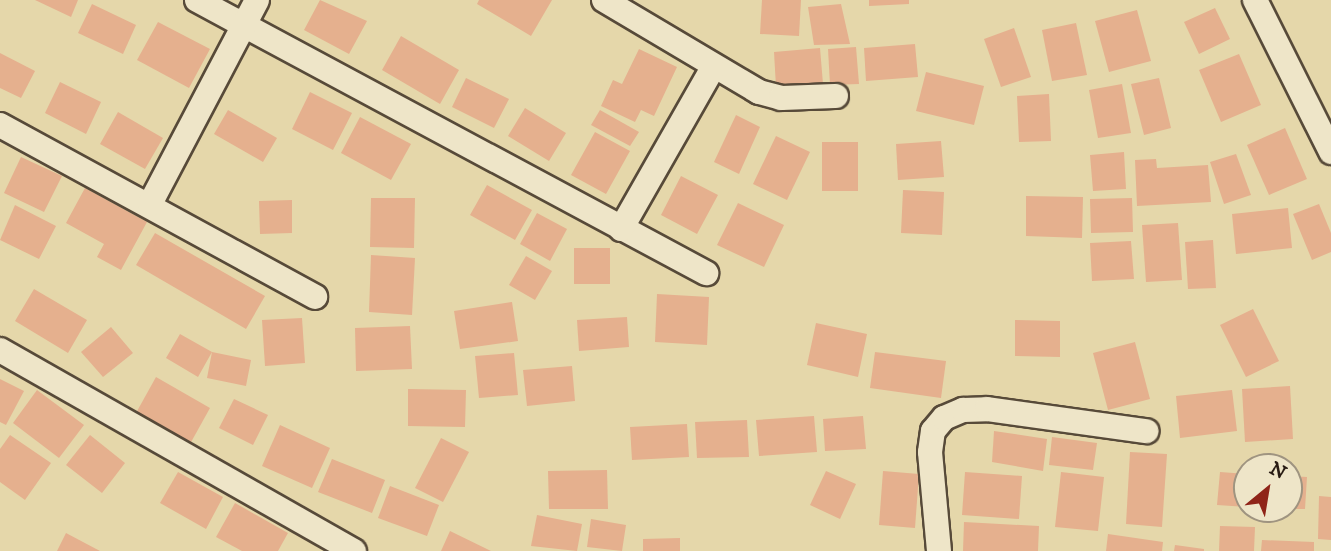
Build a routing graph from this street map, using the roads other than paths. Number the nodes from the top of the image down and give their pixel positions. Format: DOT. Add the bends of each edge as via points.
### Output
graph roads {
  1 [pos="197,0"];
  2 [pos="257,0"];
  3 [pos="604,0"];
  4 [pos="1255,0"];
  5 [pos="243,29"];
  6 [pos="713,68"];
  7 [pos="836,96"];
  8 [pos="0,125"];
  9 [pos="1331,152"];
  10 [pos="150,204"];
  11 [pos="621,229"];
  12 [pos="706,272"];
  13 [pos="315,297"];
  14 [pos="0,350"];
  15 [pos="1146,431"];
  16 [pos="354,551"];
  17 [pos="939,551"];
  1 -- 5 [label="street"];
  2 -- 5 [label="street"];
  3 -- 6 [label="street" via="660,29"];
  4 -- 9 [label="street"];
  5 -- 10 [label="street"];
  5 -- 11 [label="street"];
  6 -- 7 [label="street" via="781,98"];
  6 -- 11 [label="street"];
  8 -- 10 [label="street"];
  10 -- 13 [label="street"];
  11 -- 12 [label="street"];
  14 -- 16 [label="street"];
  15 -- 17 [label="street" via="987,409 944,418 933,431 930,452"];
}
